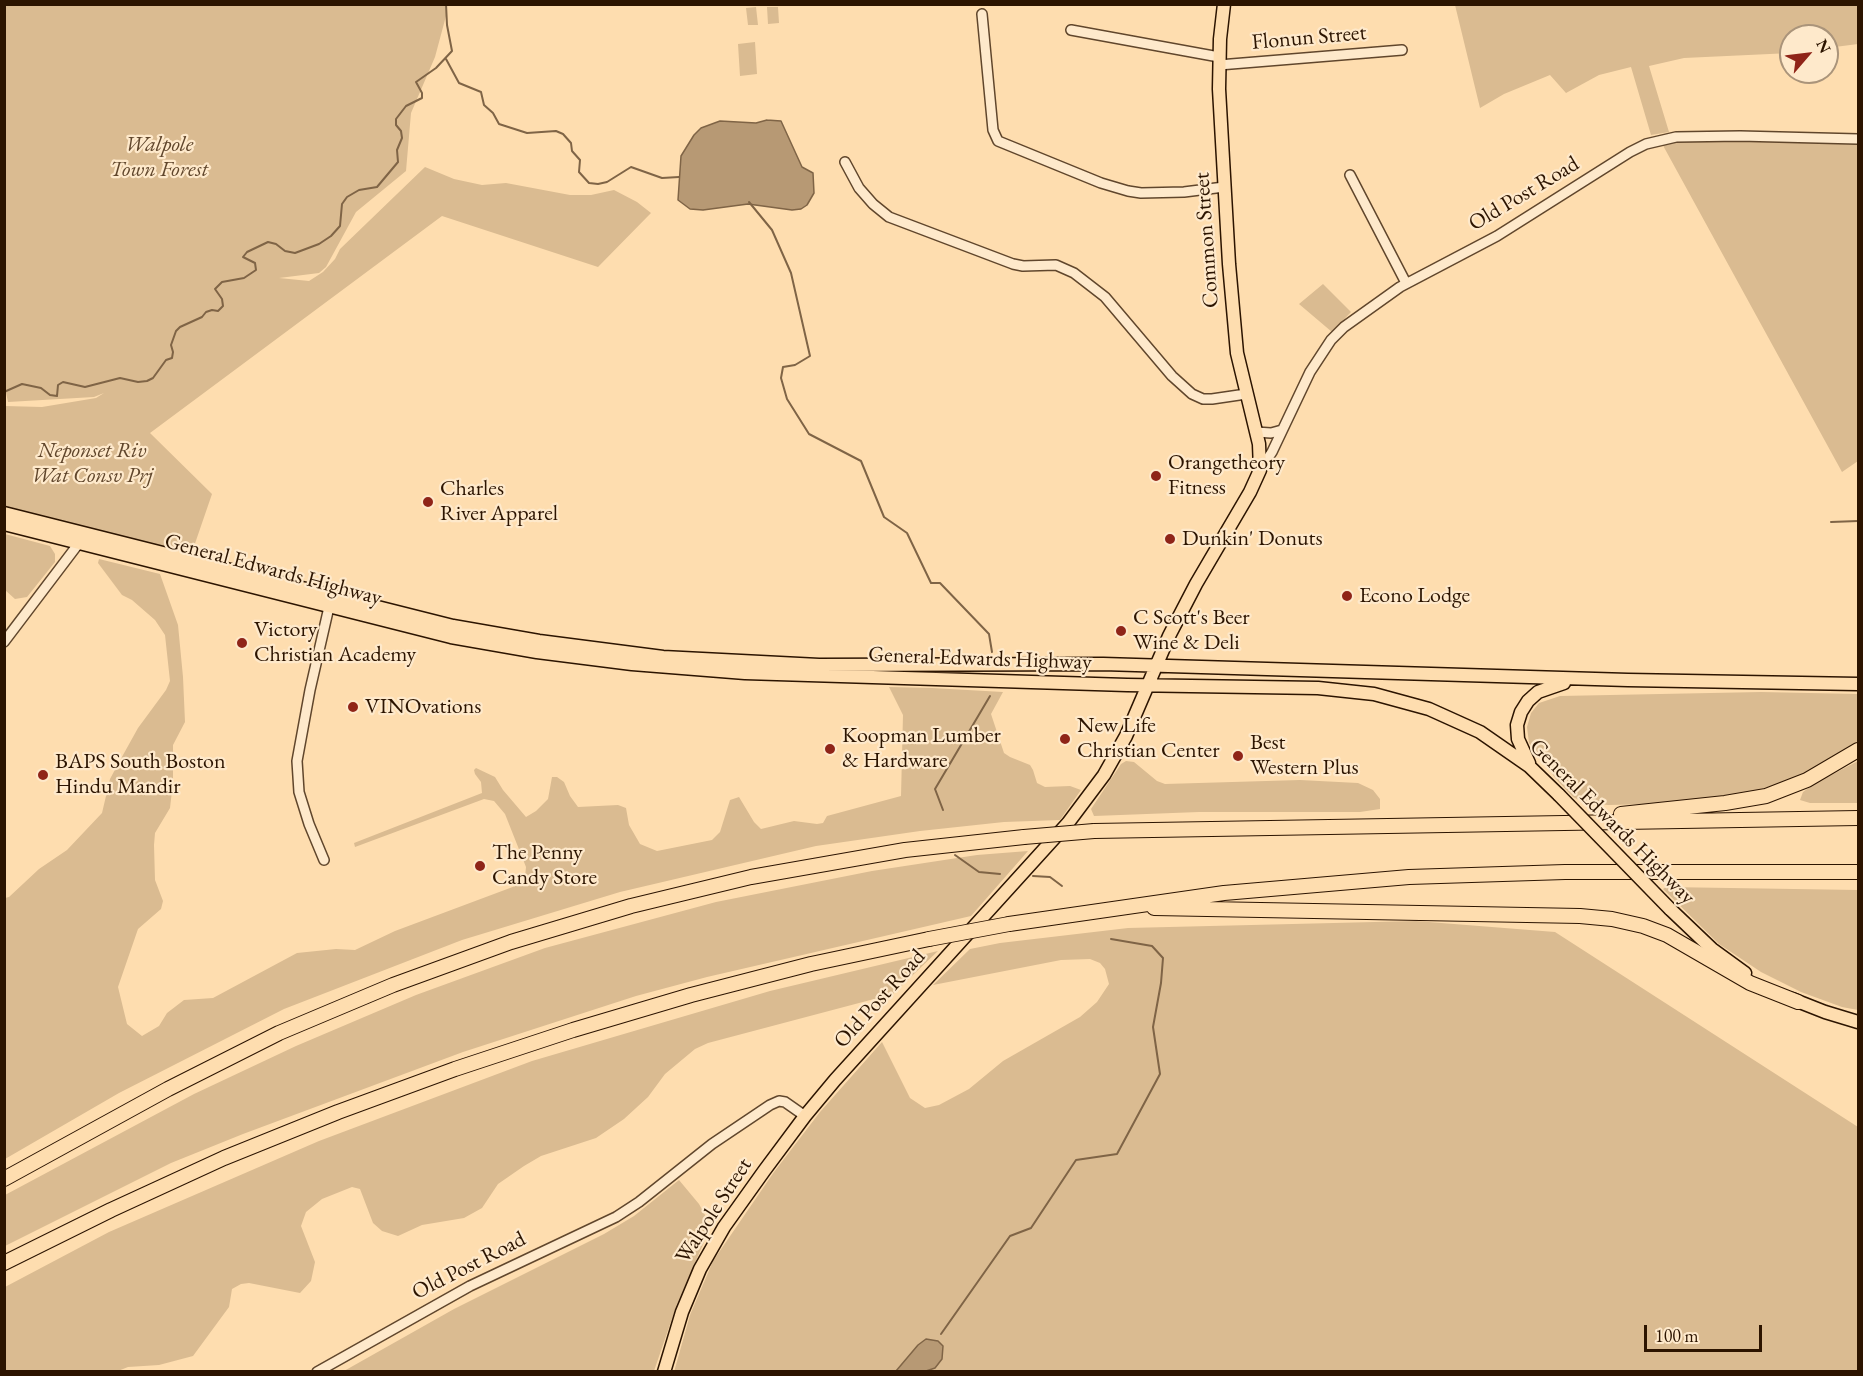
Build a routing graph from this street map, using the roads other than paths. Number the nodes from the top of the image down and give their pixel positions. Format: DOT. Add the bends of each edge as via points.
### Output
graph roads {
  1 [pos="1224,4"];
  2 [pos="982,14"];
  3 [pos="1071,30"];
  4 [pos="1402,50"];
  5 [pos="1219,61"];
  6 [pos="1858,139"];
  7 [pos="845,162"];
  8 [pos="1350,175"];
  9 [pos="1224,187"];
  10 [pos="1406,283"];
  11 [pos="1246,394"];
  12 [pos="1282,430"];
  13 [pos="1256,432"];
  14 [pos="1260,470"];
  15 [pos="4,513"];
  16 [pos="4,524"];
  17 [pos="79,543"];
  18 [pos="329,607"];
  19 [pos="4,642"];
  20 [pos="1156,665"];
  21 [pos="1628,680"];
  22 [pos="1858,684"];
  23 [pos="1148,685"];
  24 [pos="1858,750"];
  25 [pos="1535,771"];
  26 [pos="1858,818"];
  27 [pos="1571,822"];
  28 [pos="324,860"];
  29 [pos="1858,872"];
  30 [pos="1119,907"];
  31 [pos="1798,1002"];
  32 [pos="1858,1022"];
  33 [pos="805,1116"];
  34 [pos="4,1179"];
  35 [pos="4,1263"];
  36 [pos="317,1371"];
  37 [pos="663,1371"];
  1 -- 5 [label="main road, Common Street"];
  2 -- 9 [label="street" via="993,130 998,141 1128,191 1184,192"];
  3 -- 5 [label="street, Flonun Street" via="1184,49"];
  4 -- 5 [label="street, Flonun Street"];
  5 -- 9 [label="main road, Common Street"];
  6 -- 10 [label="street, Old Post Road" via="1695,136 1646,144 1489,240"];
  7 -- 11 [label="street" via="859,189 888,217 1013,264 1056,265 1074,273 1105,297 1192,394 1203,399"];
  8 -- 10 [label="street"];
  9 -- 11 [label="main road, Common Street" via="1235,334"];
  10 -- 12 [label="street, Old Post Road" via="1357,316 1331,340 1310,372"];
  11 -- 13 [label="main road, Common Street"];
  12 -- 13 [label="street"];
  12 -- 14 [label="street, Old Post Road"];
  13 -- 14 [label="main road, Common Street"];
  14 -- 20 [label="main road, Old Post Road"];
  15 -- 20 [label="main road, General Edwards Highway" via="453,626 597,650 819,665"];
  16 -- 17 [label="main road, General Edwards Highway"];
  17 -- 18 [label="main road, General Edwards Highway"];
  17 -- 19 [label="street"];
  18 -- 23 [label="main road, General Edwards Highway" via="480,642 652,667"];
  18 -- 28 [label="street" via="297,761 299,792"];
  20 -- 21 [label="main road, General Edwards Highway"];
  20 -- 23 [label="main road, Old Post Road"];
  21 -- 22 [label="main road, General Edwards Highway"];
  21 -- 25 [label="main road" via="1560,684 1531,698 1521,712 1517,734 1523,754"];
  23 -- 25 [label="main road, General Edwards Highway" via="1332,689 1388,697 1467,726"];
  23 -- 33 [label="main road, Old Post Road" via="1120,747 1080,809"];
  24 -- 27 [label="highway" via="1807,780 1766,796"];
  25 -- 31 [label="main road, General Edwards Highway, bridge" via="1700,939 1735,967"];
  26 -- 27 [label="highway"];
  27 -- 34 [label="highway, bridge" via="1094,831 895,851 751,877 631,906 511,942 375,992 279,1033"];
  29 -- 30 [label="highway" via="1461,875 1285,886"];
  30 -- 31 [label="highway" via="1612,919 1667,935 1750,983"];
  30 -- 35 [label="highway, bridge" via="929,939 801,967 662,1003 454,1069 224,1158"];
  31 -- 32 [label="main road, General Edwards Highway"];
  33 -- 36 [label="street, Old Post Road" via="785,1102 770,1105 616,1217 470,1286"];
  33 -- 37 [label="main road, Walpole Street" via="712,1247 691,1289"];
}
